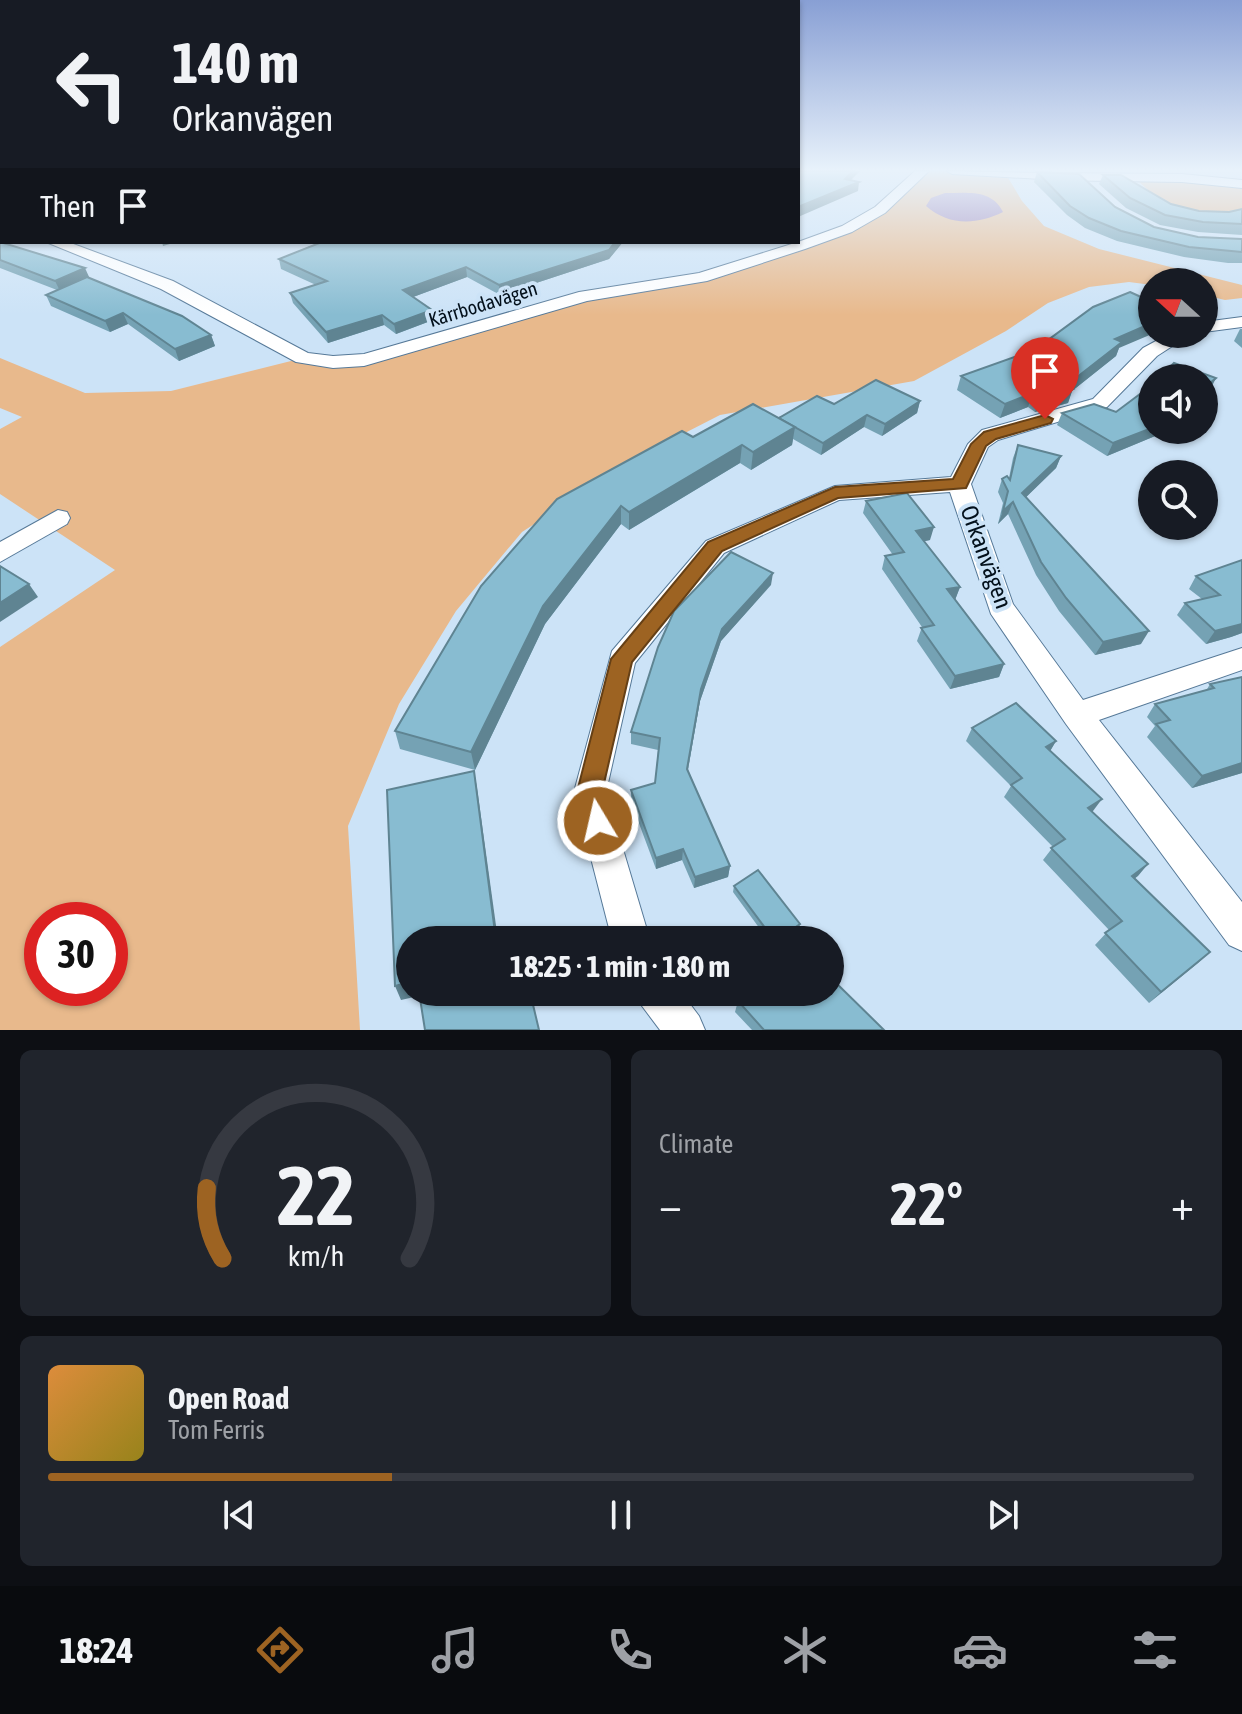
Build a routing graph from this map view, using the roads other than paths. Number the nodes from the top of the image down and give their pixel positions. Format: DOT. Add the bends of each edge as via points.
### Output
graph roads {
  1 [pos="864,219"];
  2 [pos="800,243"];
  3 [pos="60,244"];
  4 [pos="86,244"];
  5 [pos="795,244"];
  6 [pos="73,248"];
  7 [pos="1242,322"];
  8 [pos="1218,325"];
  9 [pos="1157,348"];
  10 [pos="959,484"];
  11 [pos="58,518"];
  12 [pos="0,553"];
  13 [pos="1242,659"];
  14 [pos="1077,715"];
  15 [pos="627,926"];
  16 [pos="1242,932"];
  17 [pos="667,1006"];
  18 [pos="685,1030"];
  1 -- 2 [label="street, Kärrbodavägen"];
  3 -- 6 [label="street, Kärrbodavägen"];
  4 -- 6 [label="street"];
  5 -- 6 [label="street, Kärrbodavägen" via="701,278 585,296 416,347 333,362 303,358 167,285"];
  7 -- 8 [label="street"];
  9 -- 10 [label="street, Orkanvägen" via="1100,403 990,435 979,444"];
  10 -- 14 [label="street, Orkanvägen" via="1001,607"];
  10 -- 15 [label="street" via="835,493 715,547 622,659 590,792"];
  11 -- 12 [label="street"];
  13 -- 14 [label="street"];
  14 -- 16 [label="street, Orkanvägen"];
  17 -- 18 [label="street"];
}
